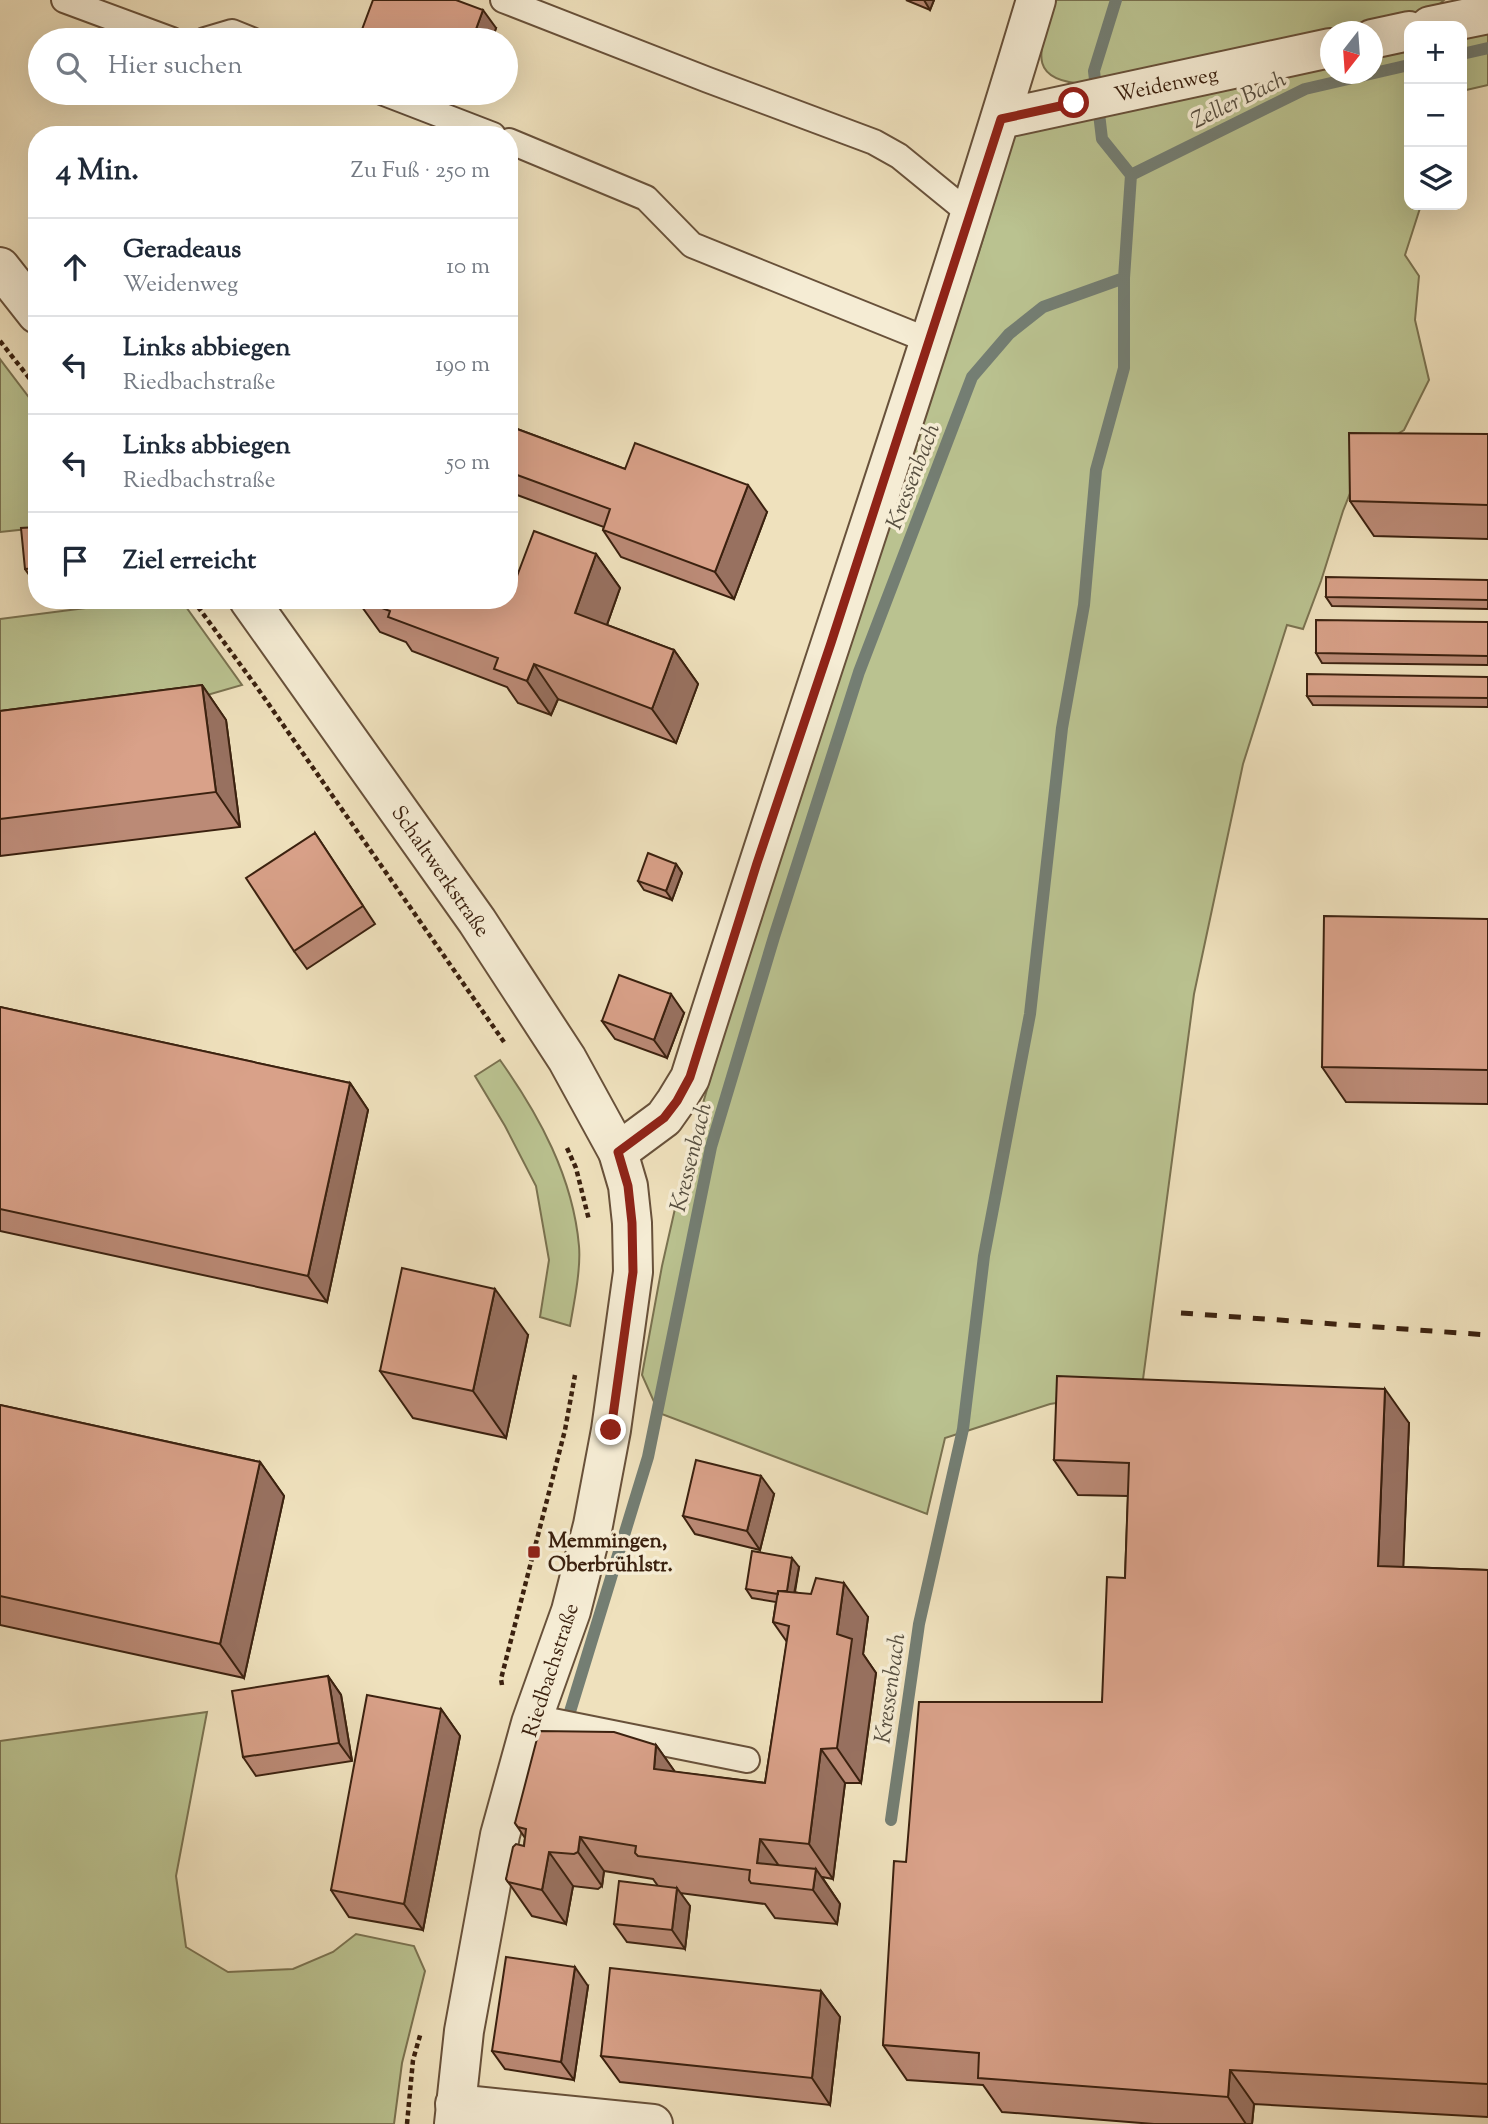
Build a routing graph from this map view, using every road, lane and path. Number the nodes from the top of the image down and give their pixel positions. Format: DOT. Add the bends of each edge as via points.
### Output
graph roads {
  1 [pos="64,0"];
  2 [pos="503,0"];
  3 [pos="1037,0"];
  4 [pos="1488,14"];
  5 [pos="1433,20"];
  6 [pos="140,28"];
  7 [pos="1383,36"];
  8 [pos="1320,50"];
  9 [pos="415,105"];
  10 [pos="1001,119"];
  11 [pos="470,126"];
  12 [pos="518,145"];
  13 [pos="970,214"];
  14 [pos="0,267"];
  15 [pos="28,303"];
  16 [pos="0,341"];
  17 [pos="929,341"];
  18 [pos="28,377"];
  19 [pos="200,609"];
  20 [pos="255,609"];
  21 [pos="512,1052"];
  22 [pos="567,1147"];
  23 [pos="618,1152"];
  24 [pos="592,1232"];
  25 [pos="576,1369"];
  26 [pos="505,1692"];
  27 [pos="542,1719"];
  28 [pos="747,1760"];
  29 [pos="424,2021"];
  30 [pos="455,2114"];
  31 [pos="407,2124"];
  32 [pos="653,2124"];
  1 -- 6 [label="lane"];
  2 -- 13 [label="lane" via="874,142 899,156"];
  3 -- 10 [label="street"];
  4 -- 5 [label="street"];
  5 -- 7 [label="street"];
  8 -- 10 [label="street, Weidenweg"];
  9 -- 11 [label="lane"];
  10 -- 13 [label="street"];
  12 -- 17 [label="lane" via="646,198 692,245"];
  13 -- 17 [label="street"];
  14 -- 15 [label="street"];
  16 -- 18 [label="path"];
  17 -- 23 [label="street" via="690,1077 664,1118"];
  19 -- 21 [label="path"];
  20 -- 23 [label="street, Schaltwerkstraße" via="477,921 567,1059"];
  22 -- 24 [label="path"];
  23 -- 27 [label="street, Riedbachstraße" via="628,1186 633,1272 593,1525"];
  25 -- 26 [label="path" via="562,1442 501,1679"];
  27 -- 28 [label="lane"];
  27 -- 30 [label="street, Riedbachstraße" via="500,1835 464,2031"];
  29 -- 31 [label="path" via="413,2060"];
  30 -- 32 [label="street"];
}
